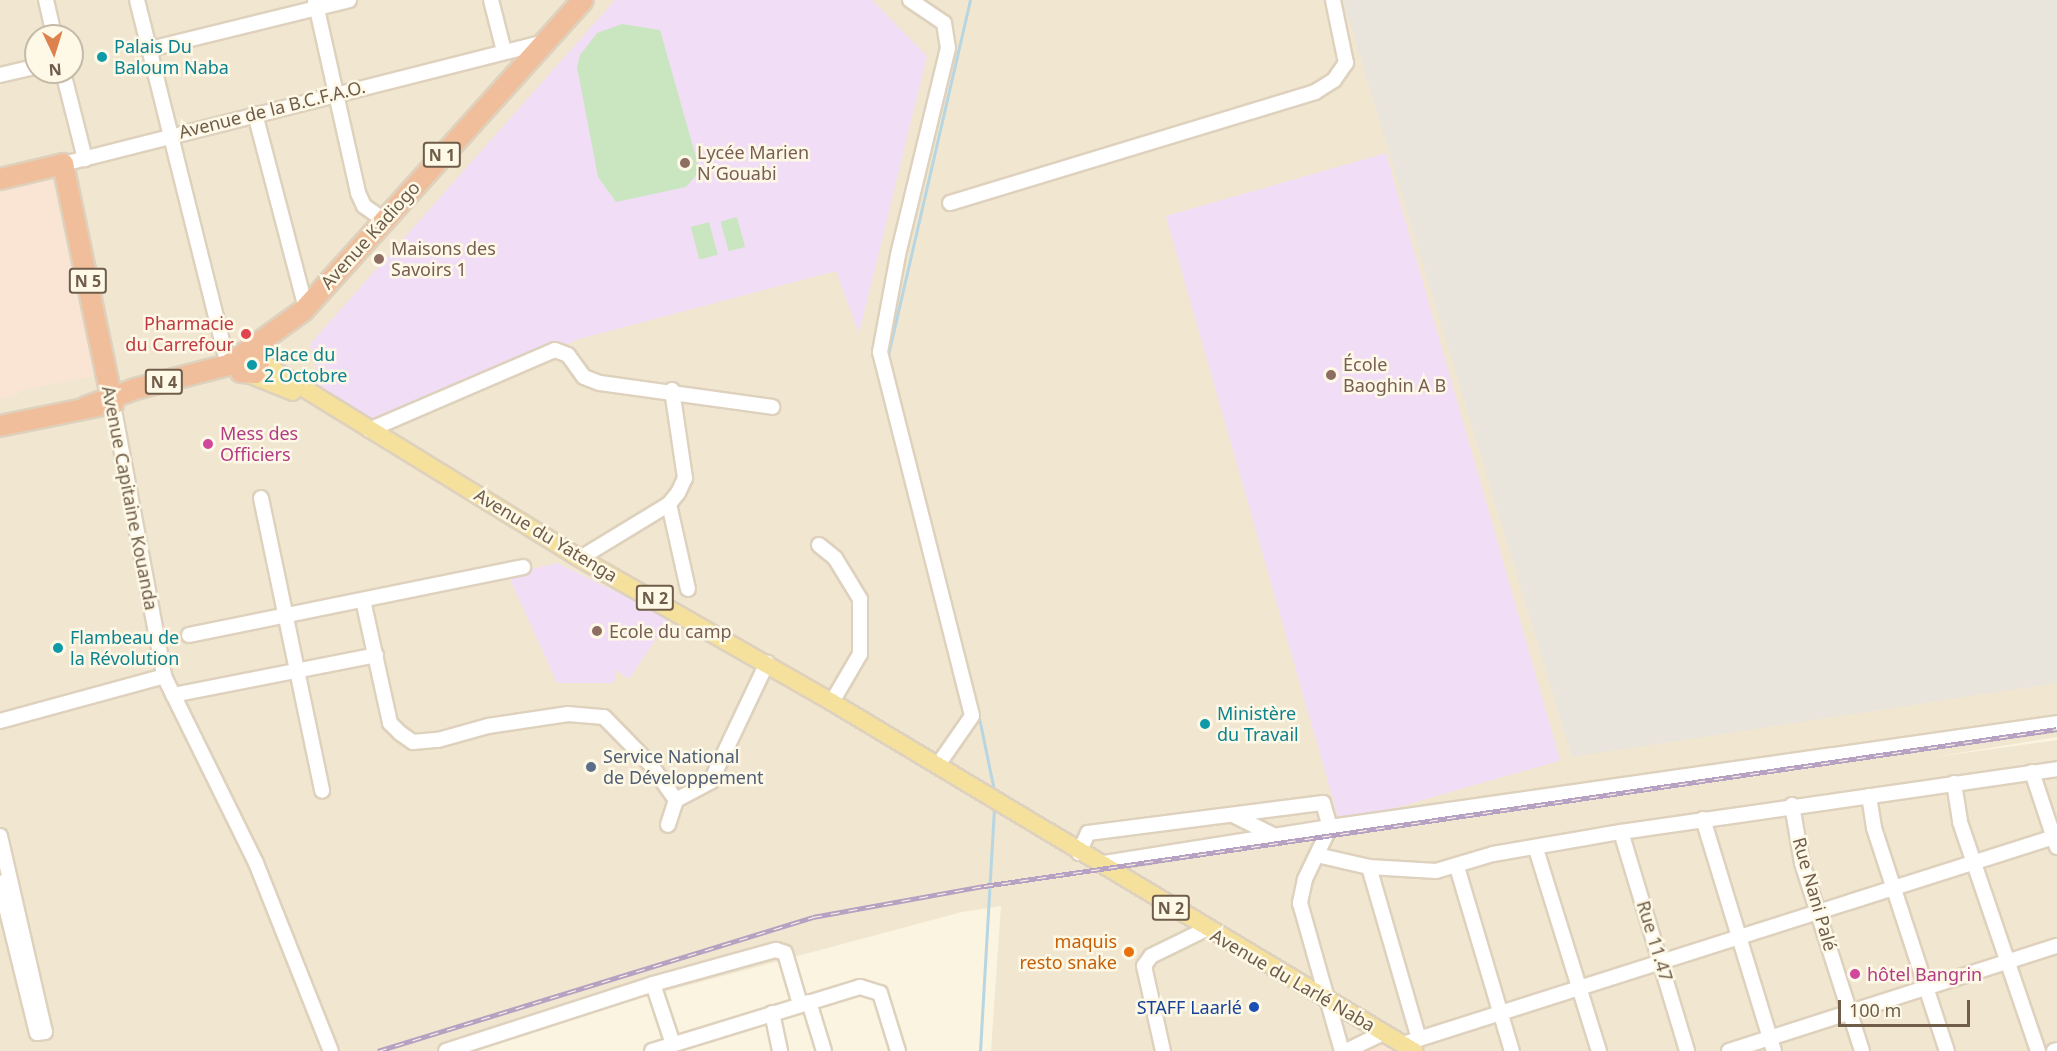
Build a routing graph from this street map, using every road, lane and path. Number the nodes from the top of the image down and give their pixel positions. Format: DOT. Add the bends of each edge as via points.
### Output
graph roads {
  1 [pos="46,0"];
  2 [pos="137,0"];
  3 [pos="348,0"];
  4 [pos="491,0"];
  5 [pos="583,0"];
  6 [pos="910,0"];
  7 [pos="1333,0"];
  8 [pos="316,4"];
  9 [pos="51,24"];
  10 [pos="544,42"];
  11 [pos="150,49"];
  12 [pos="504,51"];
  13 [pos="24,70"];
  14 [pos="0,75"];
  15 [pos="66,84"];
  16 [pos="336,93"];
  17 [pos="255,114"];
  18 [pos="171,135"];
  19 [pos="85,159"];
  20 [pos="63,164"];
  21 [pos="0,179"];
  22 [pos="950,203"];
  23 [pos="384,220"];
  24 [pos="304,310"];
  25 [pos="247,364"];
  26 [pos="672,390"];
  27 [pos="112,401"];
  28 [pos="772,407"];
  29 [pos="0,426"];
  30 [pos="369,430"];
  31 [pos="261,498"];
  32 [pos="669,504"];
  33 [pos="819,545"];
  34 [pos="582,557"];
  35 [pos="523,567"];
  36 [pos="688,589"];
  37 [pos="363,600"];
  38 [pos="286,615"];
  39 [pos="189,635"];
  40 [pos="376,655"];
  41 [pos="767,663"];
  42 [pos="298,671"];
  43 [pos="164,676"];
  44 [pos="172,695"];
  45 [pos="832,702"];
  46 [pos="0,721"];
  47 [pos="2057,723"];
  48 [pos="938,765"];
  49 [pos="2057,769"];
  50 [pos="2032,772"];
  51 [pos="1954,783"];
  52 [pos="322,791"];
  53 [pos="1869,796"];
  54 [pos="676,800"];
  55 [pos="1792,805"];
  56 [pos="1233,815"];
  57 [pos="1018,816"];
  58 [pos="1703,819"];
  59 [pos="668,825"];
  60 [pos="1330,827"];
  61 [pos="1621,832"];
  62 [pos="0,836"];
  63 [pos="1275,836"];
  64 [pos="2056,840"];
  65 [pos="1536,849"];
  66 [pos="1079,853"];
  67 [pos="1317,855"];
  68 [pos="1098,864"];
  69 [pos="1975,864"];
  70 [pos="1369,867"];
  71 [pos="1457,867"];
  72 [pos="0,882"];
  73 [pos="1896,888"];
  74 [pos="1819,912"];
  75 [pos="1206,929"];
  76 [pos="1739,938"];
  77 [pos="2057,946"];
  78 [pos="2008,961"];
  79 [pos="1661,963"];
  80 [pos="653,984"];
  81 [pos="1579,987"];
  82 [pos="1927,988"];
  83 [pos="1326,999"];
  84 [pos="805,1003"];
  85 [pos="1500,1012"];
  86 [pos="1849,1012"];
  87 [pos="772,1013"];
  88 [pos="1383,1033"];
  89 [pos="673,1044"];
  90 [pos="1412,1045"];
  91 [pos="1772,1045"];
  92 [pos="328,1050"];
  93 [pos="446,1051"];
  94 [pos="653,1051"];
  95 [pos="780,1051"];
  96 [pos="824,1051"];
  97 [pos="898,1051"];
  98 [pos="1163,1051"];
  99 [pos="1344,1051"];
  100 [pos="1512,1051"];
  101 [pos="1599,1051"];
  102 [pos="1687,1051"];
  103 [pos="1729,1051"];
  104 [pos="1862,1051"];
  105 [pos="1947,1051"];
  106 [pos="2037,1051"];
  1 -- 9 [label="street"];
  2 -- 11 [label="street"];
  3 -- 8 [label="street"];
  4 -- 12 [label="street"];
  5 -- 10 [label="highway, Avenue Kadiogo / N 1"];
  6 -- 48 [label="street" via="944,23 948,48 879,352 972,716"];
  7 -- 22 [label="street" via="1346,63 1334,80 1315,92"];
  8 -- 11 [label="street"];
  8 -- 16 [label="street"];
  10 -- 12 [label="street, Avenue de la B.C.F.A.O."];
  10 -- 23 [label="highway, Avenue Kadiogo / N 1"];
  11 -- 18 [label="street"];
  12 -- 16 [label="street, Avenue de la B.C.F.A.O."];
  13 -- 14 [label="street"];
  15 -- 19 [label="street"];
  16 -- 17 [label="street, Avenue de la B.C.F.A.O."];
  16 -- 23 [label="street" via="358,193 364,206"];
  17 -- 18 [label="street, Avenue de la B.C.F.A.O."];
  17 -- 24 [label="street"];
  18 -- 19 [label="street, Avenue de la B.C.F.A.O."];
  18 -- 25 [label="street"];
  19 -- 20 [label="street, Avenue de la B.C.F.A.O."];
  20 -- 21 [label="highway, Avenue de la B.C.F.A.O."];
  20 -- 27 [label="highway, Avenue Capitaine Kouanda / N 5"];
  23 -- 24 [label="highway, Avenue Kadiogo / N 1"];
  24 -- 25 [label="highway, Avenue Kadiogo / N 1" via="290,331"];
  25 -- 27 [label="highway, N 4"];
  25 -- 30 [label="main road, Avenue du Yatenga / N 2"];
  26 -- 28 [label="street"];
  26 -- 30 [label="street" via="592,380 584,377 568,355 555,350"];
  26 -- 32 [label="street" via="685,478"];
  27 -- 29 [label="highway, N 4"];
  27 -- 43 [label="street, Avenue Capitaine Kouanda"];
  30 -- 34 [label="main road, Avenue du Yatenga / N 2"];
  31 -- 38 [label="street"];
  32 -- 34 [label="street"];
  32 -- 36 [label="street"];
  33 -- 45 [label="street" via="835,558 860,599 860,654"];
  34 -- 41 [label="main road, Avenue du Yatenga / N 2"];
  35 -- 37 [label="street"];
  37 -- 38 [label="street"];
  37 -- 40 [label="street"];
  38 -- 39 [label="street"];
  38 -- 42 [label="street"];
  40 -- 42 [label="street"];
  40 -- 54 [label="street" via="390,723 413,742 568,714 604,717 651,765"];
  41 -- 45 [label="main road, Avenue du Yatenga / N 2"];
  41 -- 54 [label="street" via="711,782"];
  42 -- 44 [label="street"];
  42 -- 52 [label="street"];
  43 -- 44 [label="street, Avenue Capitaine Kouanda"];
  43 -- 46 [label="street"];
  44 -- 92 [label="street, Avenue Capitaine Kouanda" via="256,863"];
  45 -- 48 [label="main road, Avenue du Yatenga / N 2"];
  47 -- 60 [label="street"];
  48 -- 57 [label="main road, Avenue du Yatenga / N 2"];
  49 -- 50 [label="street"];
  50 -- 51 [label="street"];
  50 -- 64 [label="street"];
  51 -- 53 [label="street"];
  51 -- 69 [label="street" via="1960,822"];
  53 -- 55 [label="street"];
  53 -- 73 [label="street" via="1874,828"];
  54 -- 59 [label="street"];
  55 -- 58 [label="street"];
  55 -- 74 [label="street, Rue Nani Palé" via="1800,854"];
  56 -- 60 [label="street" via="1323,803"];
  56 -- 63 [label="street"];
  56 -- 66 [label="street" via="1088,832"];
  57 -- 66 [label="main road, Avenue du Larlé Naba / N 2"];
  58 -- 61 [label="street"];
  58 -- 76 [label="street"];
  60 -- 63 [label="street"];
  60 -- 67 [label="street"];
  61 -- 65 [label="street"];
  61 -- 79 [label="street, Rue 11.47"];
  62 -- 72 [label="street" via="45,1032 37,1033"];
  63 -- 68 [label="street"];
  64 -- 69 [label="street"];
  65 -- 71 [label="street" via="1493,854"];
  65 -- 81 [label="street"];
  66 -- 68 [label="main road, Avenue du Larlé Naba / N 2"];
  67 -- 70 [label="street"];
  67 -- 83 [label="street" via="1305,879 1300,903"];
  68 -- 75 [label="main road, Avenue du Larlé Naba / N 2"];
  69 -- 73 [label="street"];
  69 -- 78 [label="street"];
  70 -- 71 [label="street" via="1412,871"];
  70 -- 90 [label="street"];
  71 -- 85 [label="street"];
  73 -- 74 [label="street"];
  73 -- 82 [label="street"];
  74 -- 76 [label="street"];
  74 -- 86 [label="street, Rue Nani Palé"];
  75 -- 83 [label="main road, Avenue du Larlé Naba / N 2"];
  75 -- 98 [label="street" via="1151,956 1144,966"];
  76 -- 79 [label="street"];
  76 -- 91 [label="street"];
  77 -- 78 [label="street"];
  78 -- 82 [label="street"];
  78 -- 106 [label="street"];
  79 -- 81 [label="street"];
  79 -- 102 [label="street, Rue 11.47"];
  80 -- 84 [label="street" via="779,950 785,953"];
  80 -- 89 [label="street"];
  80 -- 93 [label="street"];
  81 -- 85 [label="street"];
  81 -- 101 [label="street"];
  82 -- 86 [label="street"];
  82 -- 105 [label="street"];
  83 -- 88 [label="main road, Avenue du Larlé Naba / N 2"];
  83 -- 99 [label="street"];
  84 -- 87 [label="street"];
  84 -- 96 [label="street"];
  84 -- 97 [label="street" via="860,987 880,993"];
  85 -- 90 [label="street"];
  85 -- 100 [label="street"];
  86 -- 91 [label="street"];
  86 -- 104 [label="street, Rue Nani Palé"];
  87 -- 89 [label="street"];
  87 -- 95 [label="street"];
  88 -- 90 [label="main road, Avenue du Larlé Naba / N 2"];
  88 -- 99 [label="street"];
  89 -- 94 [label="street"];
  91 -- 103 [label="street"];
}
